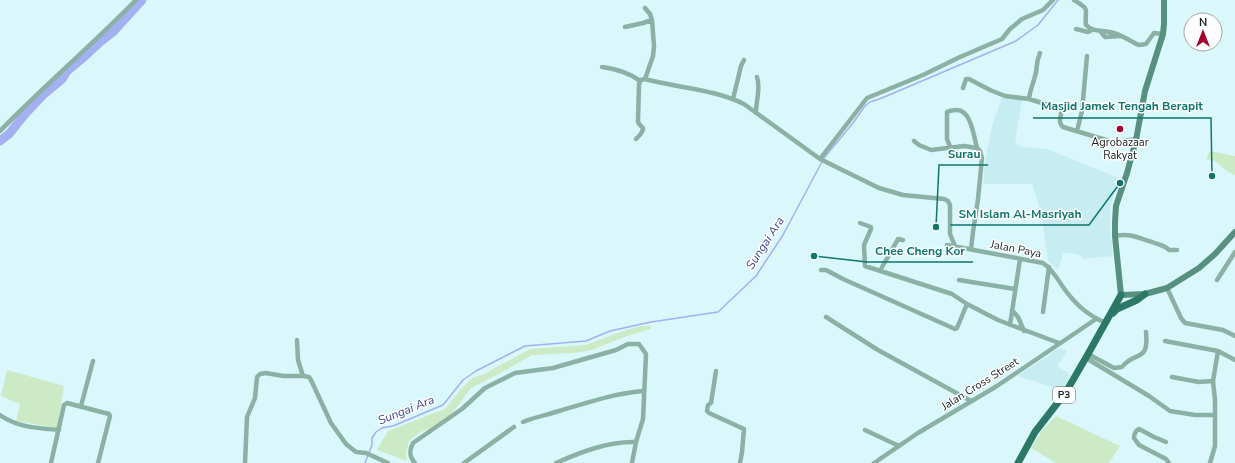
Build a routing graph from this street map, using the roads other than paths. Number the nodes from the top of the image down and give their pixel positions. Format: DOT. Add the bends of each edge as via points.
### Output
graph roads {
  1 [pos="136,0"];
  2 [pos="1053,0"];
  3 [pos="1074,0"];
  4 [pos="1164,0"];
  5 [pos="645,8"];
  6 [pos="652,20"];
  7 [pos="625,27"];
  8 [pos="1076,29"];
  9 [pos="1092,30"];
  10 [pos="1163,34"];
  11 [pos="1040,54"];
  12 [pos="1087,56"];
  13 [pos="744,60"];
  14 [pos="602,67"];
  15 [pos="758,77"];
  16 [pos="643,80"];
  17 [pos="963,88"];
  18 [pos="733,99"];
  19 [pos="1029,99"];
  20 [pos="756,112"];
  21 [pos="0,131"];
  22 [pos="1077,131"];
  23 [pos="636,139"];
  24 [pos="1136,140"];
  25 [pos="914,141"];
  26 [pos="977,148"];
  27 [pos="951,149"];
  28 [pos="820,159"];
  29 [pos="860,223"];
  30 [pos="1235,232"];
  31 [pos="1115,236"];
  32 [pos="903,240"];
  33 [pos="947,245"];
  34 [pos="955,246"];
  35 [pos="971,249"];
  36 [pos="1177,250"];
  37 [pos="1235,252"];
  38 [pos="1020,258"];
  39 [pos="1049,267"];
  40 [pos="821,270"];
  41 [pos="880,271"];
  42 [pos="959,280"];
  43 [pos="1217,280"];
  44 [pos="1167,288"];
  45 [pos="1015,289"];
  46 [pos="1145,294"];
  47 [pos="1121,295"];
  48 [pos="967,304"];
  49 [pos="1012,310"];
  50 [pos="1043,312"];
  51 [pos="1110,315"];
  52 [pos="826,317"];
  53 [pos="1096,319"];
  54 [pos="1106,323"];
  55 [pos="1010,325"];
  56 [pos="1024,331"];
  57 [pos="1146,332"];
  58 [pos="1235,336"];
  59 [pos="297,340"];
  60 [pos="1165,341"];
  61 [pos="1059,343"];
  62 [pos="1218,351"];
  63 [pos="1087,356"];
  64 [pos="1235,360"];
  65 [pos="93,361"];
  66 [pos="716,371"];
  67 [pos="303,376"];
  68 [pos="1172,377"];
  69 [pos="1213,381"];
  70 [pos="644,391"];
  71 [pos="971,401"];
  72 [pos="81,406"];
  73 [pos="0,415"];
  74 [pos="1214,415"];
  75 [pos="523,422"];
  76 [pos="514,427"];
  77 [pos="59,430"];
  78 [pos="865,430"];
  79 [pos="636,442"];
  80 [pos="1166,442"];
  81 [pos="899,446"];
  82 [pos="52,463"];
  83 [pos="98,463"];
  84 [pos="245,463"];
  85 [pos="388,463"];
  86 [pos="416,463"];
  87 [pos="464,463"];
  88 [pos="556,463"];
  89 [pos="632,463"];
  90 [pos="740,463"];
  91 [pos="874,463"];
  92 [pos="1018,463"];
  93 [pos="1169,463"];
  94 [pos="1210,463"];
  1 -- 21 [label="street"];
  2 -- 28 [label="street" via="1044,10 1022,19 1002,39 867,98"];
  3 -- 9 [label="street" via="1086,8 1086,25"];
  4 -- 10 [label="main road"];
  5 -- 6 [label="street"];
  6 -- 7 [label="street"];
  6 -- 16 [label="street" via="653,56"];
  8 -- 9 [label="street" via="1088,32"];
  9 -- 10 [label="street" via="1100,31 1105,37 1123,36 1142,45 1146,44 1154,33"];
  10 -- 24 [label="main road" via="1145,91"];
  11 -- 19 [label="street"];
  12 -- 22 [label="street" via="1082,111"];
  13 -- 18 [label="street"];
  14 -- 16 [label="street" via="620,70"];
  15 -- 20 [label="street" via="760,84"];
  16 -- 18 [label="street"];
  16 -- 23 [label="street" via="639,84 638,121 643,130"];
  17 -- 19 [label="street" via="966,79 969,79 1005,96"];
  18 -- 20 [label="street"];
  19 -- 22 [label="street" via="1061,110 1060,125"];
  20 -- 28 [label="street"];
  22 -- 24 [label="street" via="1116,143 1128,139"];
  24 -- 31 [label="main road" via="1116,206"];
  25 -- 27 [label="street" via="931,150"];
  26 -- 27 [label="street" via="964,146"];
  26 -- 27 [label="street" via="966,114 962,110 950,110 947,112 947,139"];
  26 -- 35 [label="street" via="982,158"];
  28 -- 34 [label="street" via="879,188 903,195 948,201 950,234"];
  29 -- 41 [label="street" via="871,227 864,245 865,266"];
  30 -- 44 [label="main road" via="1199,268"];
  31 -- 36 [label="street" via="1132,235 1164,245 1169,250"];
  31 -- 47 [label="main road"];
  32 -- 41 [label="street" via="898,239"];
  33 -- 34 [label="street, Jalan Paya"];
  34 -- 35 [label="street, Jalan Paya"];
  35 -- 38 [label="street, Jalan Paya"];
  37 -- 43 [label="street"];
  38 -- 39 [label="street, Jalan Paya" via="1043,263"];
  38 -- 45 [label="street"];
  39 -- 50 [label="street"];
  39 -- 53 [label="street, Jalan Paya" via="1081,309"];
  40 -- 48 [label="street" via="826,270 955,329"];
  41 -- 48 [label="street" via="947,292"];
  42 -- 45 [label="street"];
  44 -- 46 [label="main road"];
  44 -- 58 [label="street" via="1185,323 1223,330"];
  45 -- 49 [label="street"];
  46 -- 47 [label="main road"];
  46 -- 51 [label="main road"];
  47 -- 51 [label="main road, P3"];
  48 -- 55 [label="street"];
  49 -- 55 [label="street"];
  49 -- 56 [label="street"];
  51 -- 54 [label="main road, P3"];
  52 -- 71 [label="street" via="882,352"];
  53 -- 54 [label="street, Jalan Paya"];
  53 -- 61 [label="street, Jalan Cross Street"];
  54 -- 63 [label="main road, P3"];
  55 -- 56 [label="street"];
  56 -- 61 [label="street"];
  57 -- 63 [label="street" via="1146,350 1122,367 1114,368"];
  59 -- 67 [label="street" via="298,360"];
  60 -- 62 [label="street"];
  61 -- 71 [label="street, Jalan Cross Street"];
  62 -- 64 [label="street"];
  62 -- 69 [label="street"];
  63 -- 74 [label="street" via="1170,412"];
  63 -- 92 [label="main road, P3" via="1066,392 1035,432"];
  65 -- 72 [label="street"];
  66 -- 90 [label="street" via="711,403 707,411 744,429"];
  67 -- 84 [label="street" via="266,373 257,377 255,398 248,417"];
  67 -- 85 [label="street" via="312,380 331,423 346,444 356,452 366,453"];
  68 -- 69 [label="street" via="1199,382"];
  69 -- 74 [label="street"];
  70 -- 75 [label="street" via="587,403"];
  70 -- 79 [label="street" via="643,419"];
  70 -- 86 [label="street" via="646,354 638,344 628,344 616,350 553,368 515,374 485,388 462,409 412,443 411,458"];
  71 -- 81 [label="street, Jalan Cross Street"];
  72 -- 77 [label="street" via="67,403 64,405"];
  72 -- 83 [label="street" via="108,413 110,416"];
  73 -- 77 [label="street" via="27,427"];
  74 -- 94 [label="street" via="1215,446"];
  76 -- 87 [label="street"];
  77 -- 82 [label="street"];
  78 -- 81 [label="street"];
  79 -- 88 [label="street" via="602,446"];
  79 -- 89 [label="street"];
  80 -- 93 [label="street" via="1139,429 1134,434 1139,445"];
  81 -- 91 [label="street, Jalan Cross Street"];
}
